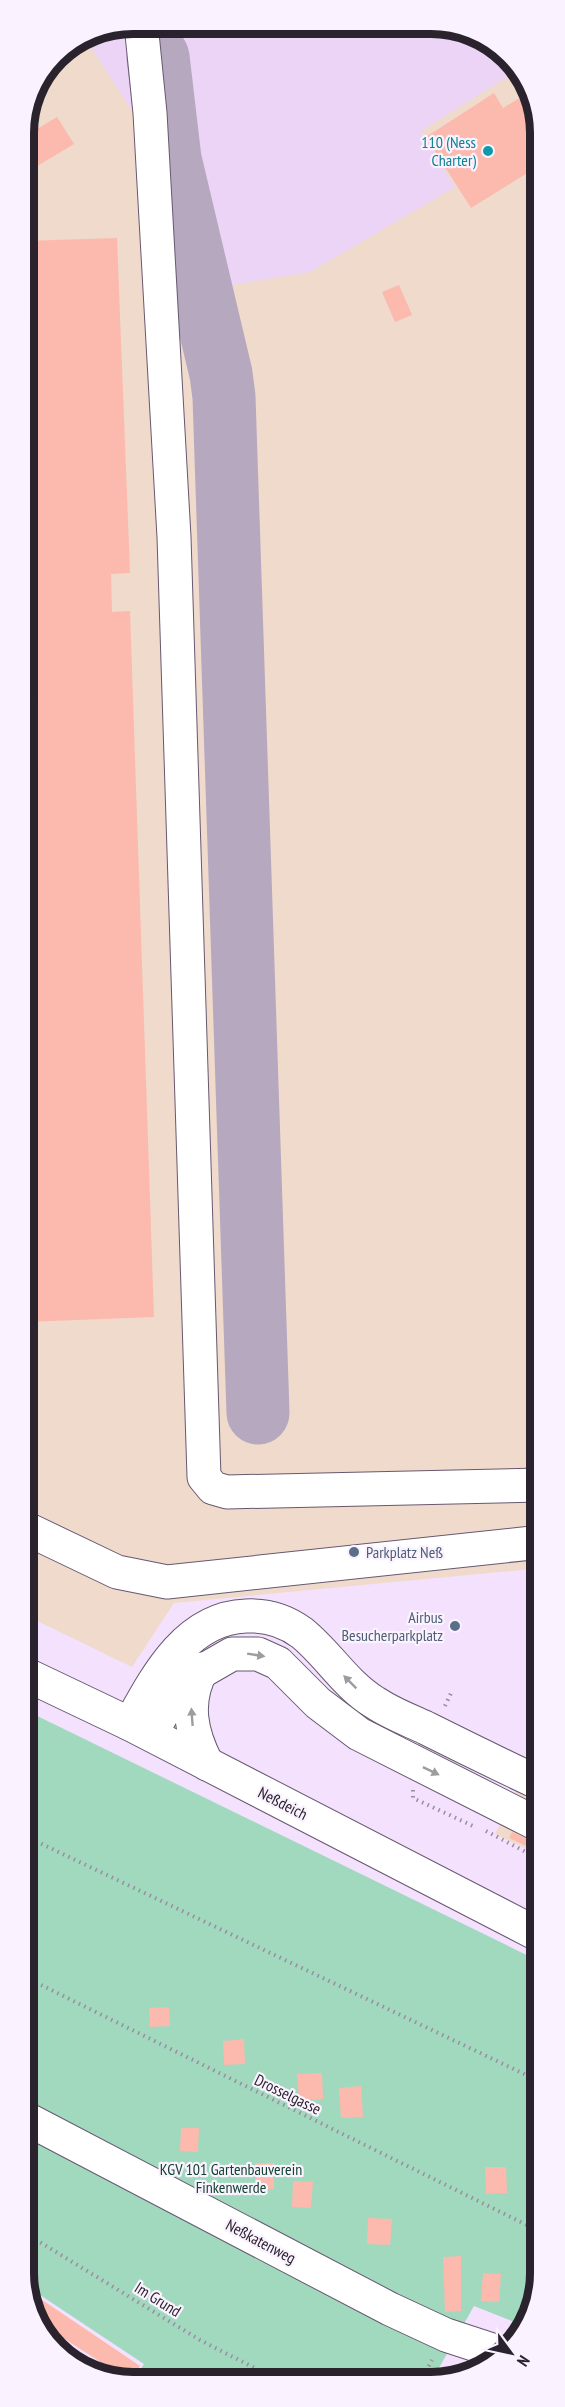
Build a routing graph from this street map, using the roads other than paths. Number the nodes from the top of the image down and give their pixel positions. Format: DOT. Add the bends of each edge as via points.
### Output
graph roads {
  1 [pos="142,34"];
  2 [pos="530,1485"];
  3 [pos="34,1532"];
  4 [pos="530,1543"];
  5 [pos="202,1669"];
  6 [pos="34,1679"];
  7 [pos="140,1730"];
  8 [pos="207,1764"];
  9 [pos="530,1779"];
  10 [pos="530,1820"];
  11 [pos="530,1929"];
  12 [pos="34,2123"];
  13 [pos="481,2347"];
  1 -- 2 [label="street" via="150,112 174,537 204,1477 213,1488 227,1492"];
  3 -- 4 [label="street" via="117,1572 166,1582"];
  5 -- 7 [label="street" via="174,1691"];
  8 -- 5 [label="street, one-way" via="191,1720 193,1689"];
  5 -- 10 [label="street, one-way" via="232,1654 268,1657 359,1734"];
  6 -- 7 [label="street, Neßdeich"];
  7 -- 8 [label="street, Neßdeich"];
  9 -- 7 [label="street, one-way" via="376,1704 301,1633 281,1622 255,1616 209,1624 178,1648"];
  8 -- 11 [label="street, Neßdeich"];
  12 -- 13 [label="street, Neßkatenweg" via="390,2309 446,2336"];
}
